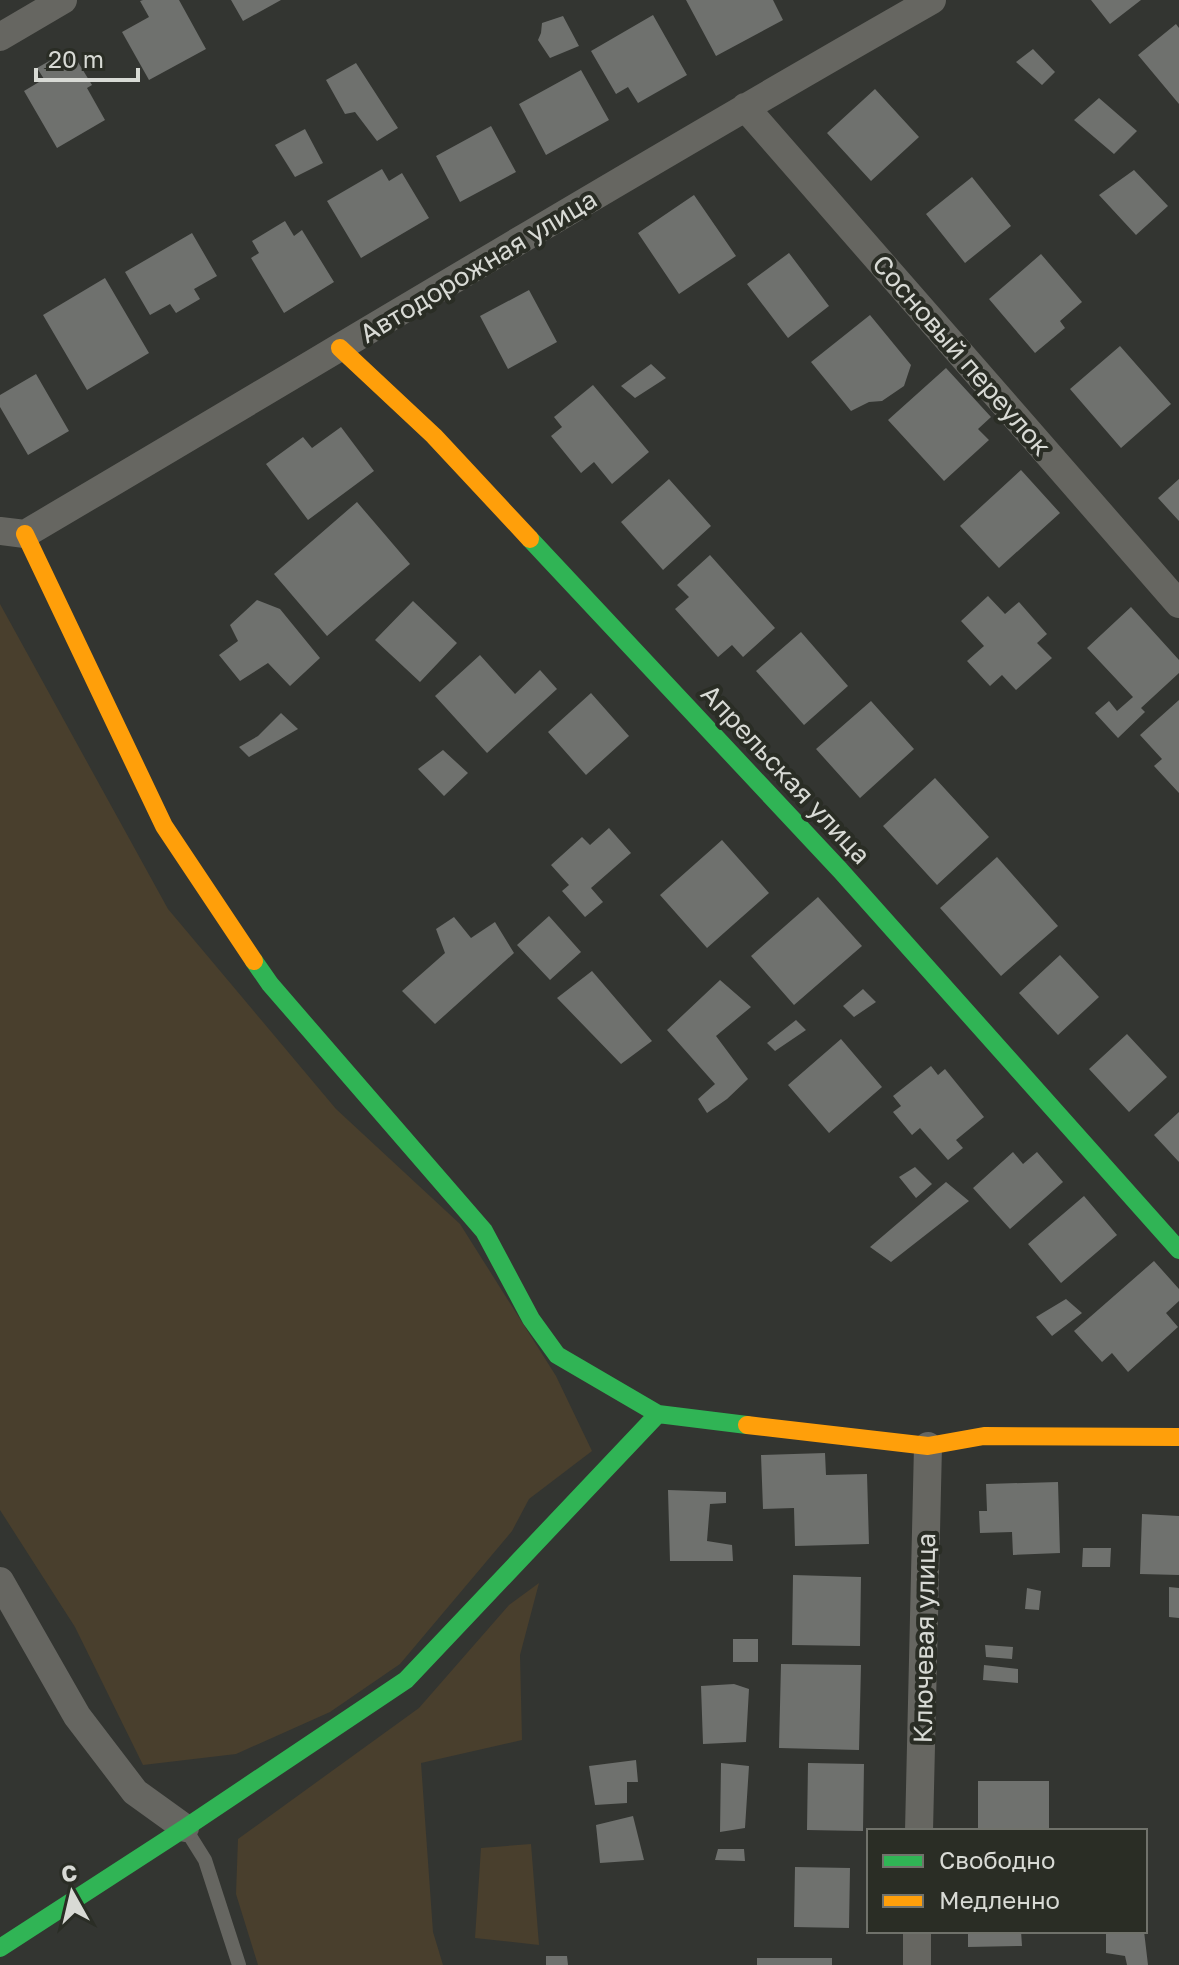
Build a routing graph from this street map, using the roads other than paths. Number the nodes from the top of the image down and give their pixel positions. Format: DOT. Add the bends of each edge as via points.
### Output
graph roads {
  1 [pos="63,0"];
  2 [pos="932,0"];
  3 [pos="0,37"];
  4 [pos="745,107"];
  5 [pos="340,348"];
  6 [pos="12,532"];
  7 [pos="1179,604"];
  8 [pos="1179,1250"];
  9 [pos="658,1414"];
  10 [pos="1179,1437"];
  11 [pos="928,1446"];
  12 [pos="0,1581"];
  13 [pos="185,1828"];
  14 [pos="919,1829"];
  15 [pos="917,1933"];
  16 [pos="0,1948"];
  17 [pos="239,1965"];
  18 [pos="917,1965"];
  1 -- 3 [label="street"];
  2 -- 4 [label="street, Автодорожная улица"];
  4 -- 5 [label="street, Автодорожная улица"];
  4 -- 7 [label="street, Сосновый переулок"];
  5 -- 6 [label="street, Автодорожная улица"];
  5 -- 8 [label="street, Апрельская улица" via="434,436 840,870"];
  6 -- 9 [label="street" via="164,826 270,984 484,1231 531,1319 557,1355"];
  9 -- 11 [label="street"];
  9 -- 13 [label="street" via="406,1680"];
  10 -- 11 [label="street" via="984,1436"];
  11 -- 14 [label="street, Ключевая улица"];
  12 -- 13 [label="street" via="77,1716 135,1792"];
  13 -- 16 [label="street"];
  13 -- 17 [label="lane" via="205,1860"];
  15 -- 18 [label="street"];
}
